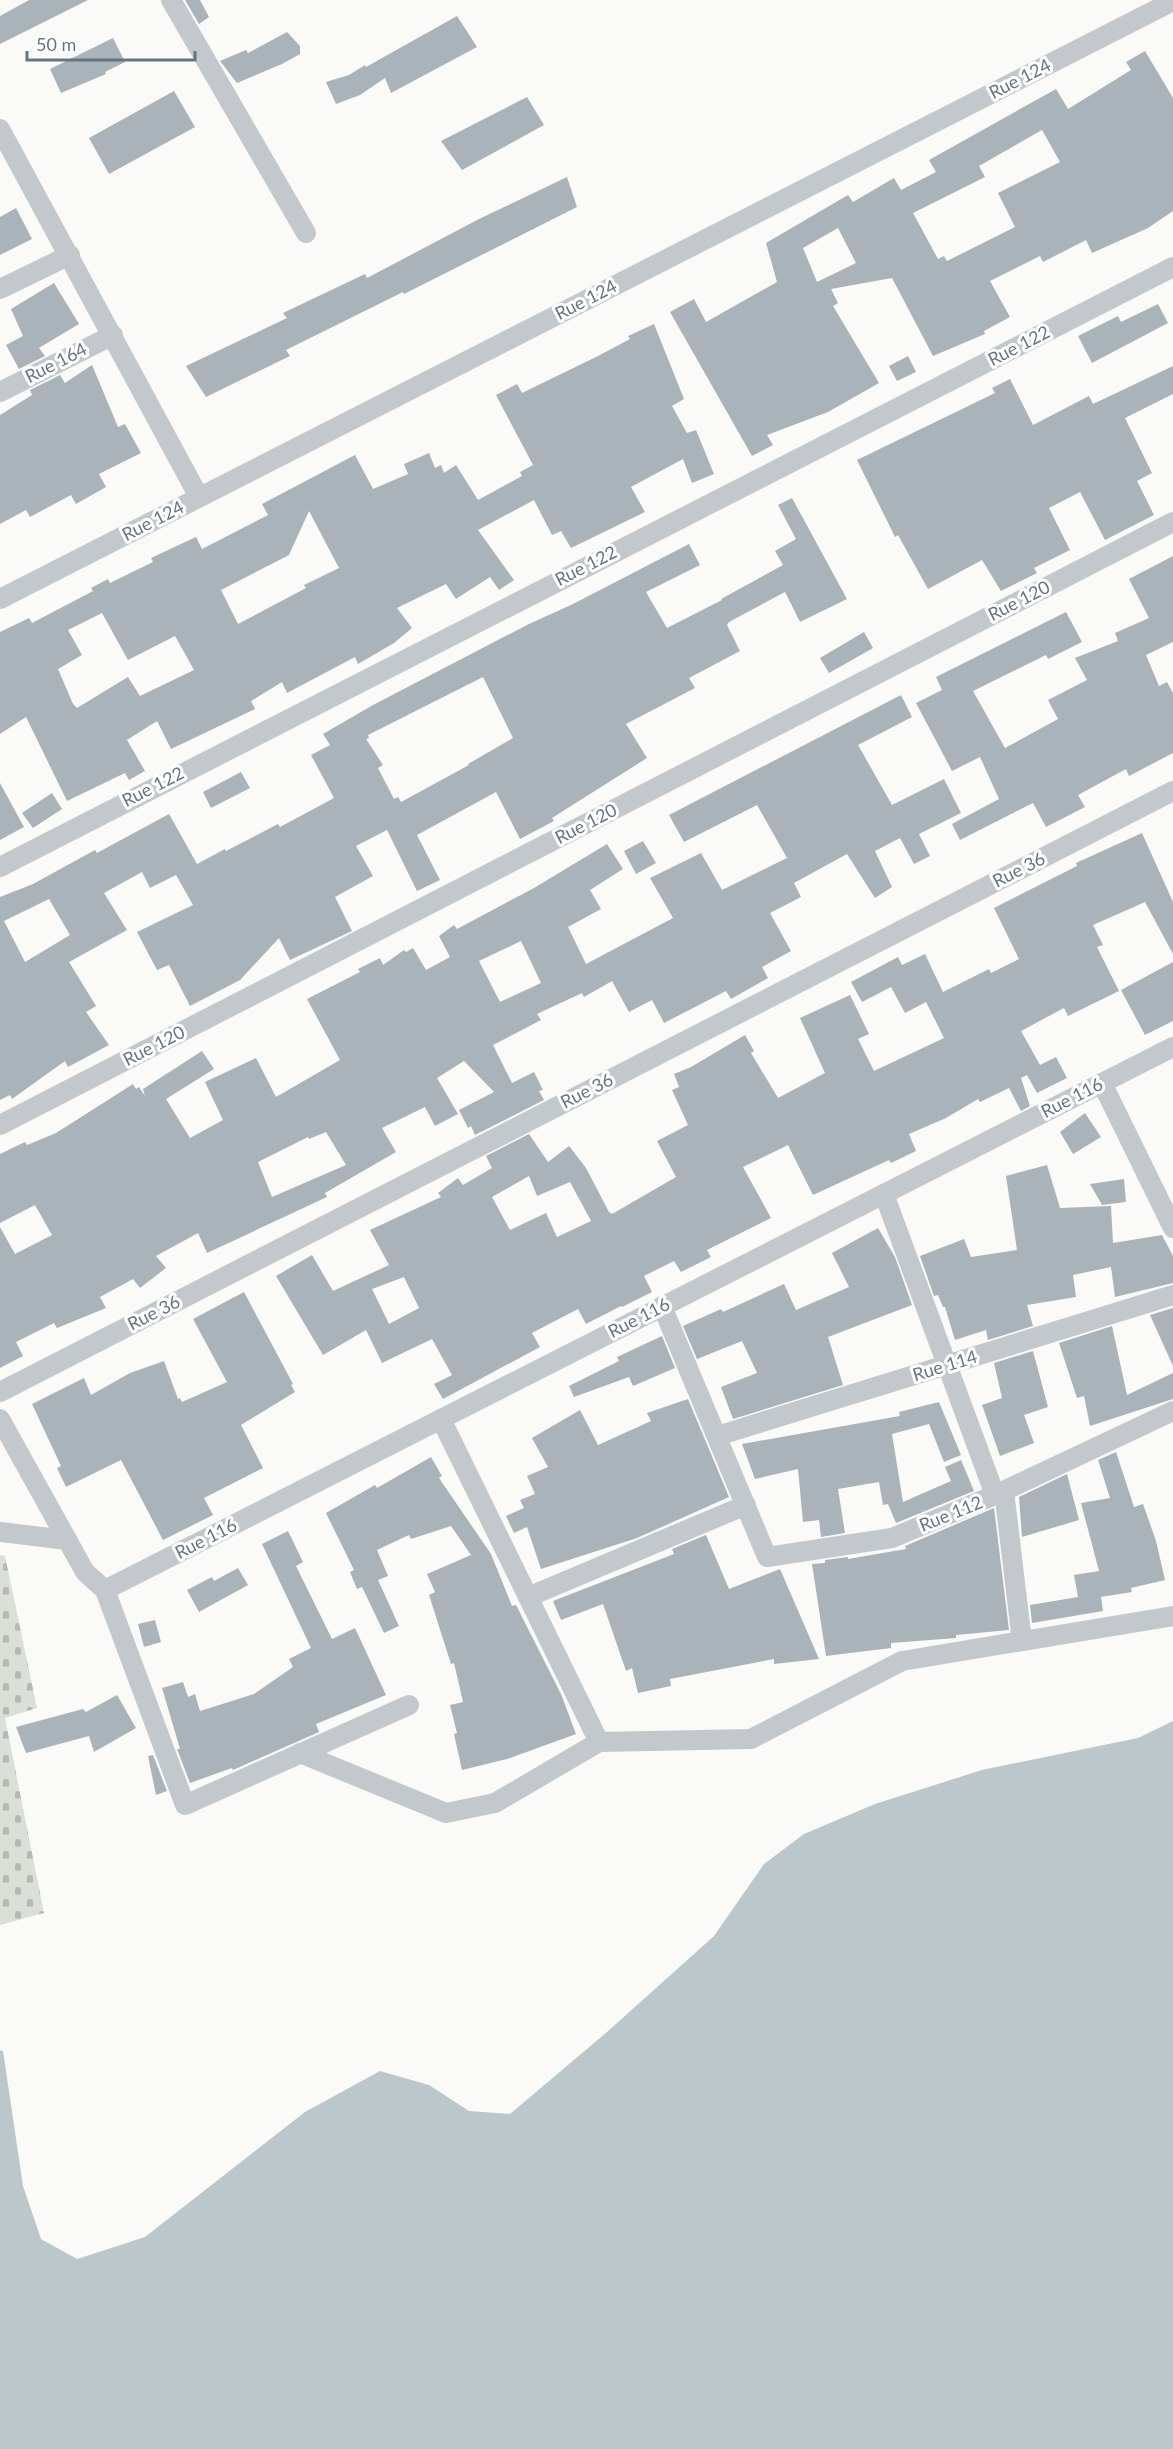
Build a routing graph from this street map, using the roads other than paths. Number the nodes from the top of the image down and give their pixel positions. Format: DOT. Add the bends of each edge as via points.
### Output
graph roads {
  1 [pos="171,0"];
  2 [pos="1173,1"];
  3 [pos="0,129"];
  4 [pos="306,233"];
  5 [pos="70,255"];
  6 [pos="1173,267"];
  7 [pos="0,289"];
  8 [pos="112,335"];
  9 [pos="0,392"];
  10 [pos="199,497"];
  11 [pos="1173,522"];
  12 [pos="0,599"];
  13 [pos="1173,791"];
  14 [pos="0,867"];
  15 [pos="1173,1047"];
  16 [pos="1102,1083"];
  17 [pos="0,1125"];
  18 [pos="884,1194"];
  19 [pos="1173,1228"];
  20 [pos="1173,1295"];
  21 [pos="662,1306"];
  22 [pos="947,1365"];
  23 [pos="0,1392"];
  24 [pos="1173,1411"];
  25 [pos="0,1419"];
  26 [pos="441,1419"];
  27 [pos="717,1436"];
  28 [pos="1000,1493"];
  29 [pos="746,1505"];
  30 [pos="0,1532"];
  31 [pos="67,1540"];
  32 [pos="105,1590"];
  33 [pos="528,1597"];
  34 [pos="1173,1616"];
  35 [pos="1023,1641"];
  36 [pos="409,1705"];
  37 [pos="598,1742"];
  38 [pos="300,1753"];
  1 -- 4 [label="street"];
  2 -- 10 [label="street, Rue 124"];
  3 -- 5 [label="street"];
  5 -- 7 [label="street"];
  5 -- 8 [label="street"];
  6 -- 14 [label="street, Rue 122"];
  8 -- 9 [label="street, Rue 164"];
  8 -- 10 [label="street"];
  10 -- 12 [label="street, Rue 124"];
  11 -- 17 [label="street, Rue 120"];
  13 -- 23 [label="street, Rue 36"];
  15 -- 16 [label="street, Rue 116"];
  16 -- 18 [label="street, Rue 116"];
  16 -- 19 [label="street"];
  18 -- 21 [label="street, Rue 116"];
  18 -- 22 [label="street"];
  20 -- 22 [label="street, Rue 114"];
  21 -- 26 [label="street, Rue 116"];
  21 -- 27 [label="street, Rue 112"];
  22 -- 27 [label="street, Rue 114"];
  22 -- 28 [label="street"];
  24 -- 28 [label="street, Rue 112"];
  25 -- 31 [label="street"];
  26 -- 32 [label="street, Rue 116"];
  26 -- 33 [label="street"];
  27 -- 29 [label="street, Rue 112"];
  28 -- 29 [label="street, Rue 112" via="892,1538 767,1557"];
  28 -- 35 [label="street"];
  29 -- 33 [label="street"];
  30 -- 31 [label="street"];
  31 -- 32 [label="street" via="85,1572"];
  32 -- 38 [label="street" via="185,1805"];
  33 -- 37 [label="street"];
  34 -- 35 [label="street"];
  35 -- 37 [label="street" via="902,1661 751,1739"];
  36 -- 38 [label="street"];
  37 -- 38 [label="street" via="495,1803 446,1813"];
}
